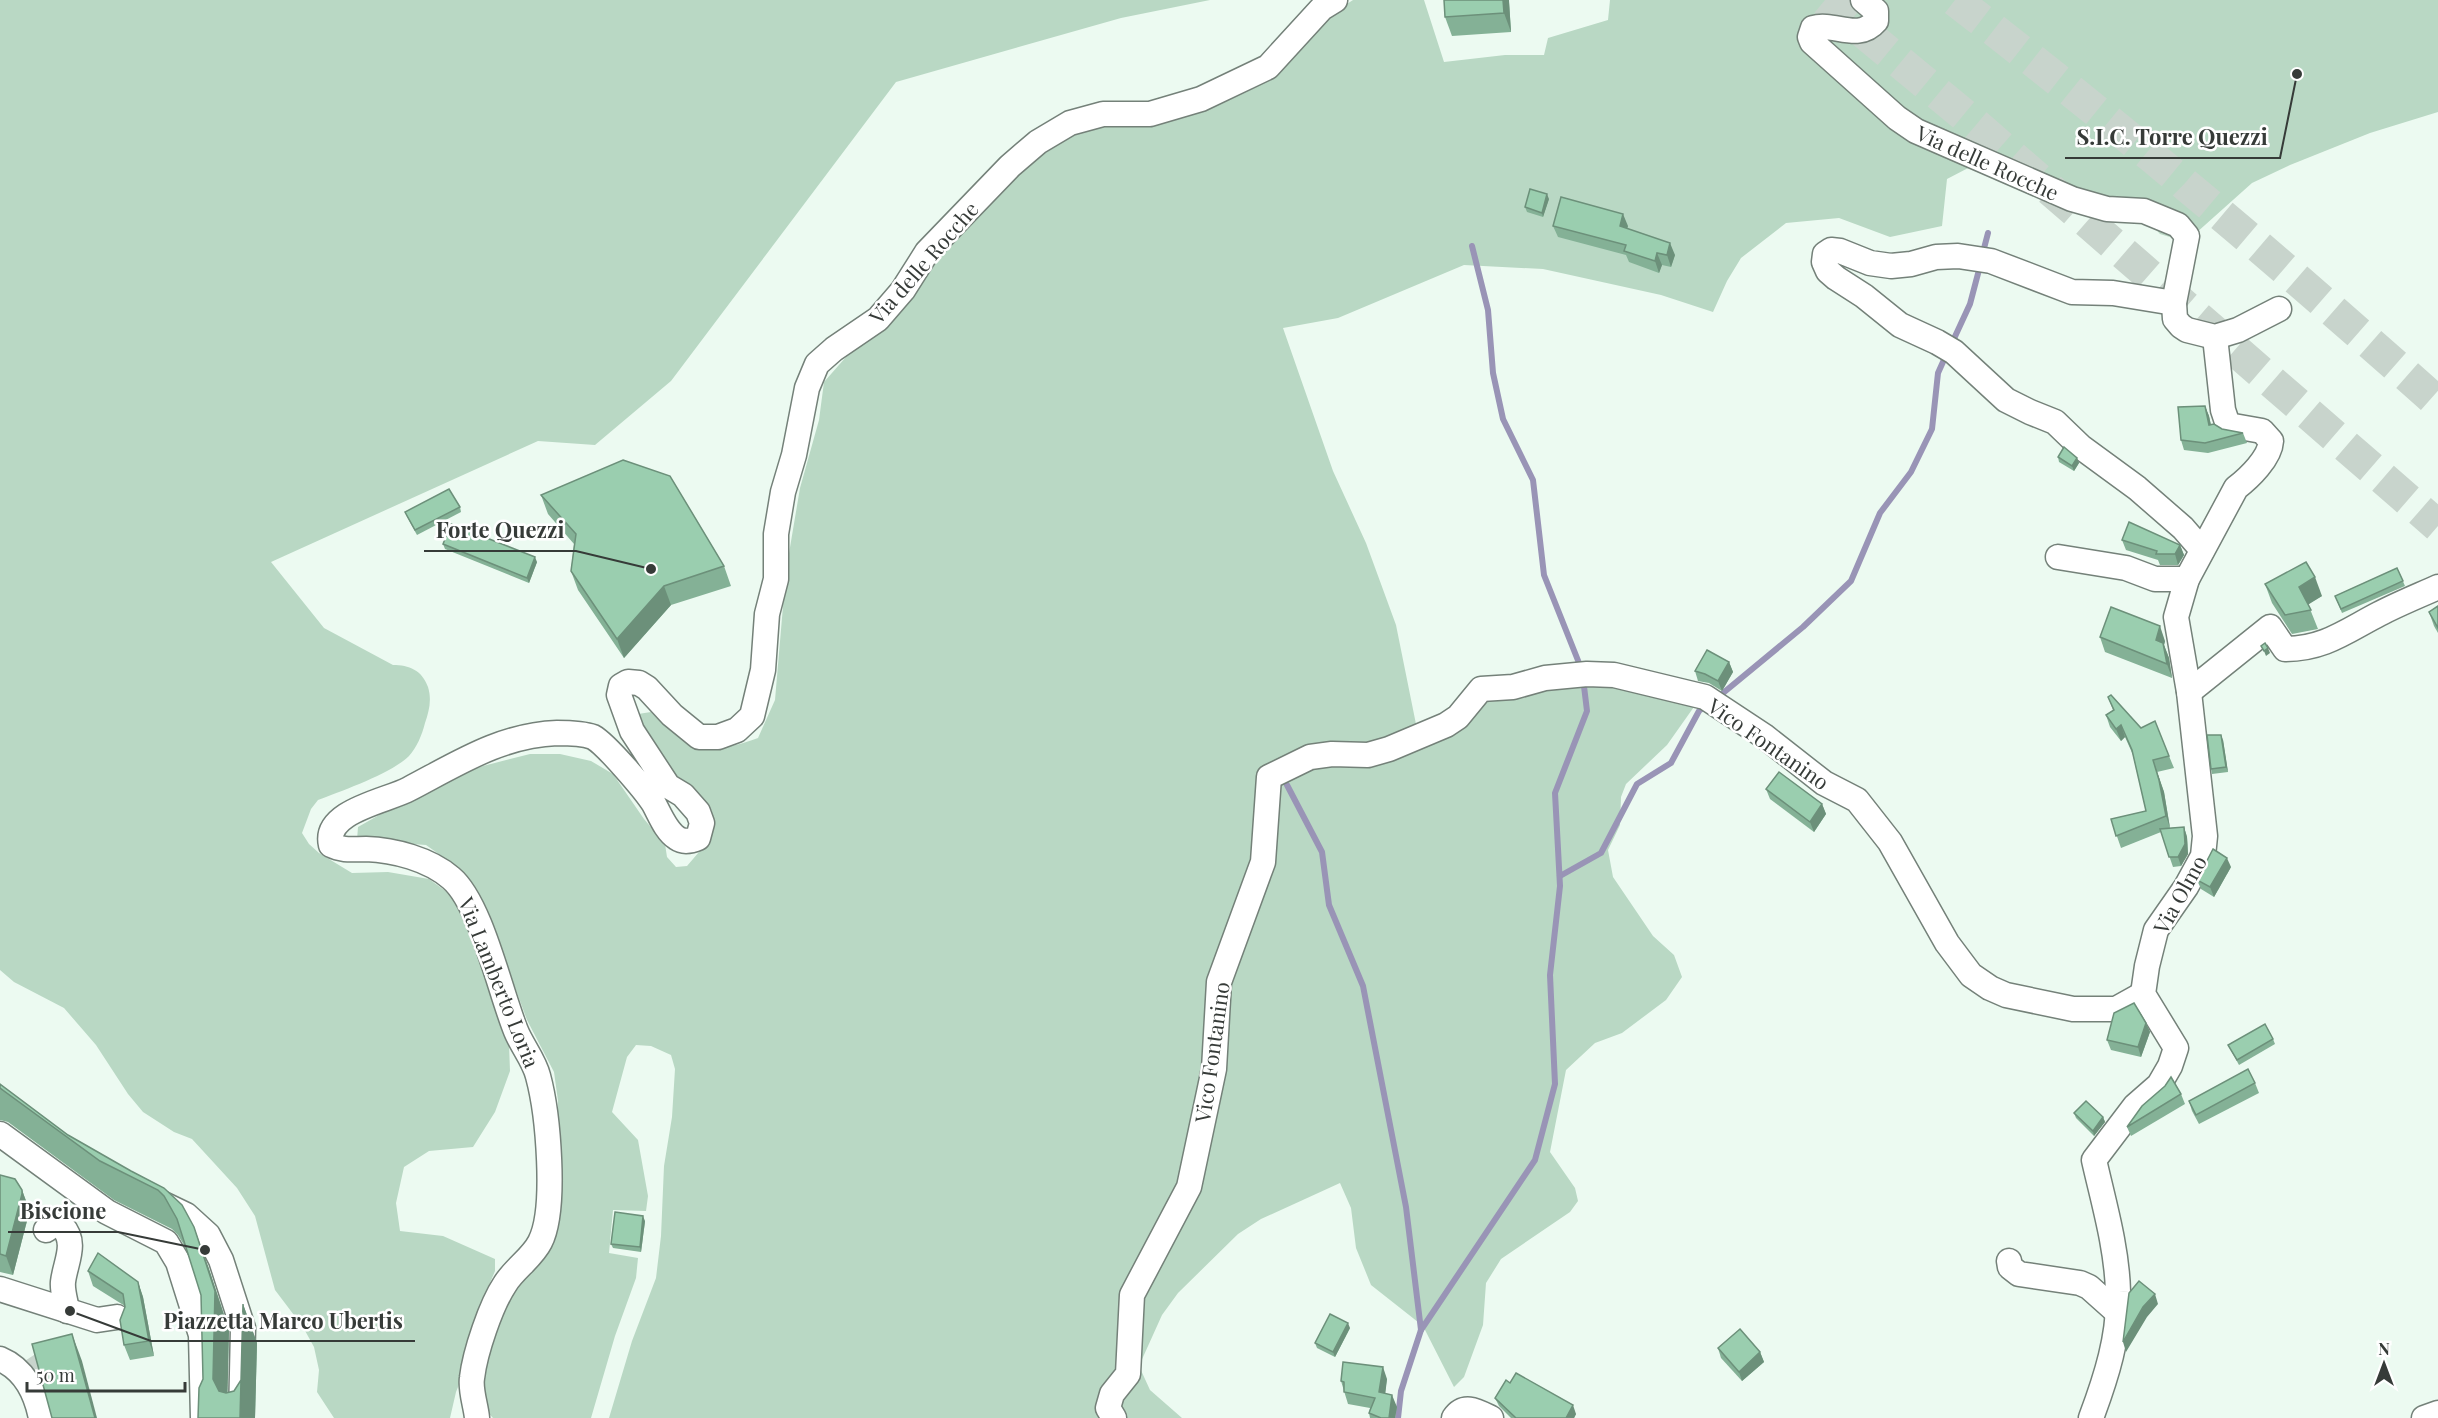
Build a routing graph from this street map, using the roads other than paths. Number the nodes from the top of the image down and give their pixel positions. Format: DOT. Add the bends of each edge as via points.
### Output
graph roads {
  1 [pos="1335,0"];
  2 [pos="1863,0"];
  3 [pos="2174,303"];
  4 [pos="2278,309"];
  5 [pos="2215,337"];
  6 [pos="2202,550"];
  7 [pos="2058,557"];
  8 [pos="2187,579"];
  9 [pos="2438,587"];
  10 [pos="2189,692"];
  11 [pos="752,716"];
  12 [pos="2143,994"];
  13 [pos="0,1134"];
  14 [pos="144,1194"];
  15 [pos="46,1230"];
  16 [pos="2009,1261"];
  17 [pos="0,1289"];
  18 [pos="67,1311"];
  19 [pos="2117,1312"];
  20 [pos="117,1317"];
  21 [pos="0,1359"];
  22 [pos="2438,1413"];
  23 [pos="41,1418"];
  24 [pos="203,1418"];
  25 [pos="241,1418"];
  26 [pos="477,1418"];
  27 [pos="1114,1418"];
  28 [pos="1454,1418"];
  29 [pos="1491,1418"];
  30 [pos="2091,1418"];
  31 [pos="2424,1418"];
  1 -- 11 [label="street, Via delle Rocche" via="1322,8 1268,67 1211,95 1150,114 1102,114 1070,123 1038,142 1010,165 927,252 903,290 878,319 817,364 807,388 783,492 776,534 776,579"];
  2 -- 3 [label="street, Via delle Rocche" via="1876,11 1876,21 1870,28 1851,32 1813,28 1810,38 1829,58 1916,131 2072,199 2107,209 2144,211 2178,225 2187,236"];
  3 -- 5 [label="street" via="2175,319 2181,326"];
  3 -- 6 [label="street" via="2113,293 2072,292 1991,261 1958,256 1891,266 1870,263 1840,251 1825,254 1824,262 1836,278 1900,325 1954,352 2006,400 2055,422 2183,528"];
  4 -- 5 [label="street"];
  5 -- 6 [label="street, Via Olmo" via="2228,425 2262,431 2271,441 2270,450 2236,488"];
  6 -- 8 [label="street, Via Olmo"];
  7 -- 8 [label="street" via="2126,568 2155,579"];
  8 -- 10 [label="street, Via Olmo" via="2176,617"];
  9 -- 10 [label="street" via="2379,614 2337,639 2304,649 2285,649 2270,627"];
  10 -- 12 [label="street, Via Olmo" via="2205,836 2203,856 2156,930"];
  11 -- 26 [label="street, Via Lamberto Loria" via="737,730 718,737 699,737 639,683 621,686 619,695 632,731 668,786 683,795 698,812 702,829 698,838 687,842 668,828 642,786 603,745 592,737 570,733 541,734 481,750 409,789 358,808 330,832 331,845 341,850 395,852 439,868 466,894 517,1032 538,1074 546,1131 548,1219 540,1244 505,1283 488,1319 472,1379"];
  12 -- 19 [label="street" via="2176,1048 2159,1085 2134,1106 2094,1160 2116,1264"];
  12 -- 27 [label="street, Vico Fontanino" via="2116,1009 2073,1009 1990,988 1971,975 1947,943 1890,842 1857,800 1824,783 1705,697 1614,675 1545,678 1513,687 1480,689 1458,717 1446,725 1389,749 1368,755 1310,757 1269,777 1263,862 1219,982 1212,1078 1189,1187 1132,1295 1128,1374 1112,1394 1108,1408"];
  13 -- 24 [label="street" via="107,1212 166,1242 178,1262 201,1335"];
  14 -- 25 [label="street" via="186,1215 208,1235 221,1260 243,1328"];
  15 -- 18 [label="street" via="52,1225 62,1226 69,1237 69,1262 62,1283"];
  16 -- 19 [label="street" via="2019,1274 2089,1287"];
  17 -- 18 [label="street"];
  18 -- 20 [label="street" via="97,1320"];
  19 -- 30 [label="street" via="2105,1382"];
  21 -- 23 [label="street" via="24,1376"];
  22 -- 31 [label="street"];
  28 -- 29 [label="street" via="1468,1408"];
}
